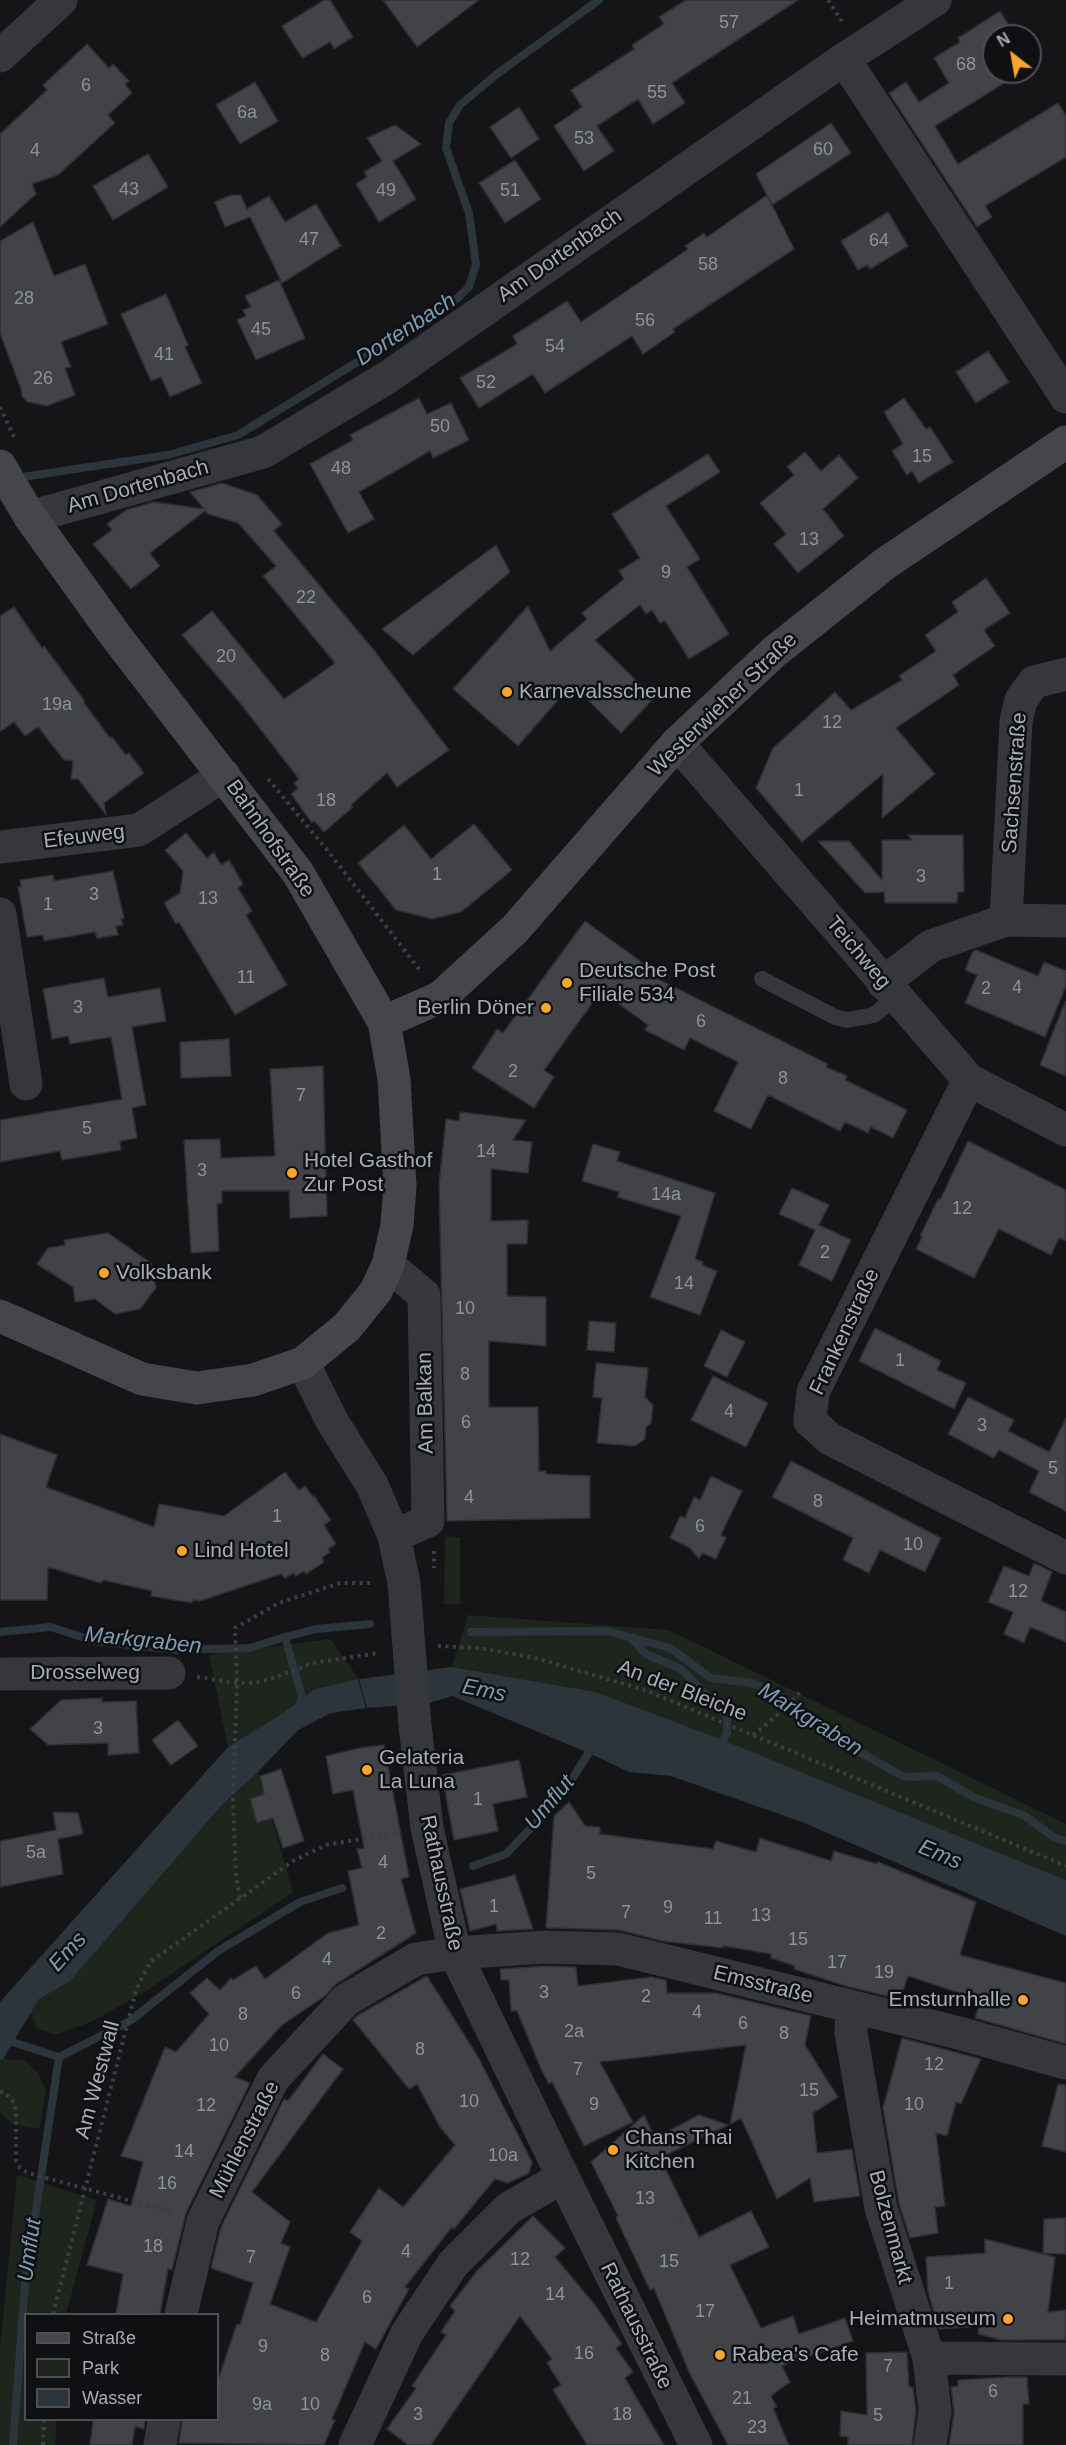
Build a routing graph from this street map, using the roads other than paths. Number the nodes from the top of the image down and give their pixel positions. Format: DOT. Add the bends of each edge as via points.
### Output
graph roads {
  1 [pos="61,0"];
  2 [pos="935,0"];
  3 [pos="0,56"];
  4 [pos="844,59"];
  5 [pos="1066,397"];
  6 [pos="1066,442"];
  7 [pos="15,479"];
  8 [pos="1066,674"];
  9 [pos="677,743"];
  10 [pos="224,775"];
  11 [pos="0,847"];
  12 [pos="0,914"];
  13 [pos="1006,920"];
  14 [pos="1066,921"];
  15 [pos="762,979"];
  16 [pos="889,990"];
  17 [pos="384,1022"];
  18 [pos="969,1080"];
  19 [pos="26,1084"];
  20 [pos="1066,1130"];
  21 [pos="388,1265"];
  22 [pos="0,1316"];
  23 [pos="303,1363"];
  24 [pos="394,1536"];
  25 [pos="1066,1558"];
  26 [pos="169,1673"];
  27 [pos="0,1674"];
  28 [pos="455,1953"];
  29 [pos="852,2007"];
  30 [pos="1066,2063"];
  31 [pos="563,2177"];
  32 [pos="182,2313"];
  33 [pos="929,2358"];
  34 [pos="1066,2359"];
  35 [pos="164,2421"];
  36 [pos="159,2445"];
  37 [pos="356,2445"];
  38 [pos="696,2445"];
  39 [pos="930,2445"];
  1 -- 3 [label="street"];
  2 -- 4 [label="street, Am Dortenbach"];
  4 -- 5 [label="street"];
  4 -- 7 [label="street, Am Dortenbach" via="387,376 263,452"];
  6 -- 9 [label="main road, Westerwieher Straße" via="886,563 774,652"];
  7 -- 10 [label="main road, Bahnhofstraße" via="115,635"];
  8 -- 13 [label="street, Sachsenstraße" via="1034,682 1021,700 1016,721"];
  9 -- 16 [label="street, Teichweg"];
  9 -- 17 [label="main road, Westerwieher Straße" via="515,929 441,997"];
  10 -- 11 [label="street, Efeuweg" via="138,830"];
  10 -- 17 [label="main road, Bahnhofstraße" via="298,873"];
  12 -- 19 [label="street"];
  13 -- 14 [label="street"];
  13 -- 16 [label="street" via="931,946"];
  15 -- 16 [label="lane" via="847,1020 874,1015"];
  16 -- 18 [label="street, Teichweg"];
  17 -- 21 [label="main road, Bahnhofstraße" via="394,1079 400,1186 397,1226"];
  18 -- 20 [label="street, Teichweg"];
  18 -- 25 [label="street, Frankenstraße" via="813,1392 810,1421 830,1439"];
  21 -- 23 [label="main road, Bahnhofstraße" via="376,1291 348,1327"];
  21 -- 24 [label="street, Am Balkan" via="424,1295 428,1521"];
  22 -- 23 [label="main road, Bahnhofstraße" via="142,1379 197,1388 253,1380"];
  23 -- 24 [label="street, Rathausstraße" via="332,1421 372,1485"];
  24 -- 28 [label="street, Rathausstraße" via="404,1583 428,1828"];
  26 -- 27 [label="street, Drosselweg"];
  28 -- 29 [label="street, Emsstraße" via="546,1947 618,1949"];
  28 -- 31 [label="street, Rathausstraße"];
  28 -- 32 [label="street, Mühlenstraße" via="416,1959 346,2000 273,2079 203,2221"];
  29 -- 30 [label="street, Emsstraße"];
  29 -- 33 [label="street, Bolzenmarkt" via="851,2033 880,2208"];
  31 -- 37 [label="street" via="509,2208 453,2264 407,2333"];
  31 -- 38 [label="street, Rathausstraße"];
  33 -- 34 [label="street"];
  33 -- 39 [label="street, Bolzenmarkt" via="935,2411"];
  35 -- 36 [label="street"];
}
